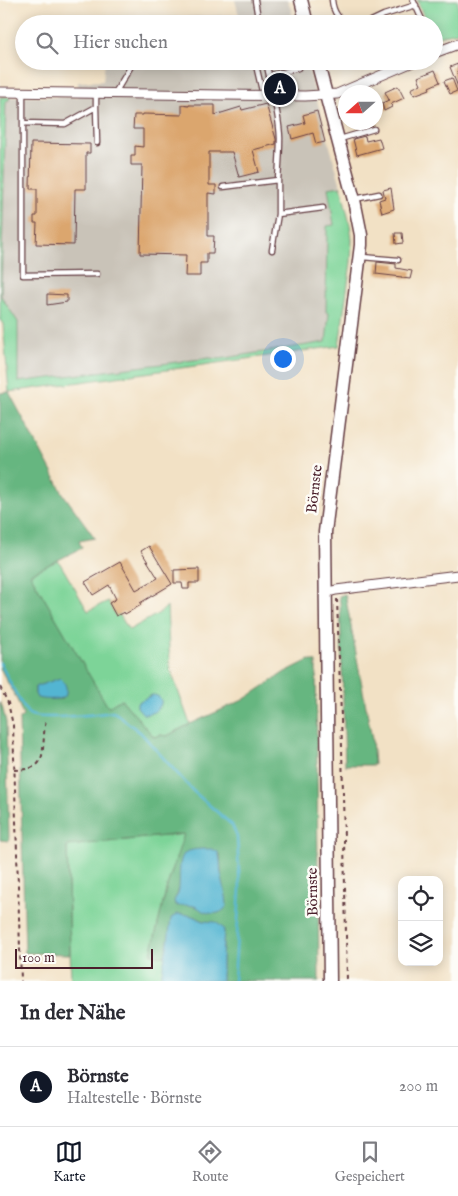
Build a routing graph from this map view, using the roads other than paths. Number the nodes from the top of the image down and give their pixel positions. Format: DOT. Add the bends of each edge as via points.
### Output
graph roads {
  1 [pos="255,0"];
  2 [pos="301,0"];
  3 [pos="332,0"];
  4 [pos="414,3"];
  5 [pos="258,15"];
  6 [pos="305,15"];
  7 [pos="336,15"];
  8 [pos="384,15"];
  9 [pos="420,15"];
  10 [pos="458,44"];
  11 [pos="443,49"];
  12 [pos="129,70"];
  13 [pos="257,70"];
  14 [pos="268,70"];
  15 [pos="291,70"];
  16 [pos="319,70"];
  17 [pos="393,70"];
  18 [pos="269,76"];
  19 [pos="0,92"];
  20 [pos="24,93"];
  21 [pos="96,94"];
  22 [pos="114,94"];
  23 [pos="263,95"];
  24 [pos="274,95"];
  25 [pos="326,95"];
  26 [pos="96,107"];
  27 [pos="23,123"];
  28 [pos="371,130"];
  29 [pos="338,140"];
  30 [pos="97,144"];
  31 [pos="278,180"];
  32 [pos="223,187"];
  33 [pos="379,194"];
  34 [pos="354,200"];
  35 [pos="324,208"];
  36 [pos="278,214"];
  37 [pos="272,250"];
  38 [pos="361,256"];
  39 [pos="398,260"];
  40 [pos="97,274"];
  41 [pos="458,575"];
  42 [pos="331,592"];
  43 [pos="330,981"];
  1 -- 5 [label="lane"];
  2 -- 6 [label="street"];
  3 -- 7 [label="lane"];
  4 -- 8 [label="lane"];
  4 -- 9 [label="lane"];
  10 -- 11 [label="street"];
  12 -- 22 [label="lane"];
  13 -- 23 [label="lane"];
  14 -- 18 [label="lane"];
  15 -- 18 [label="lane"];
  16 -- 25 [label="street, Börnste"];
  17 -- 25 [label="street" via="336,94"];
  18 -- 24 [label="lane"];
  19 -- 20 [label="street"];
  20 -- 21 [label="street"];
  20 -- 27 [label="lane"];
  21 -- 22 [label="street"];
  21 -- 26 [label="lane"];
  22 -- 23 [label="street"];
  23 -- 24 [label="street"];
  24 -- 25 [label="street"];
  24 -- 31 [label="lane" via="280,137"];
  25 -- 29 [label="street, Börnste"];
  26 -- 27 [label="lane" via="65,124"];
  26 -- 30 [label="lane"];
  27 -- 40 [label="lane" via="23,275"];
  28 -- 29 [label="lane"];
  29 -- 34 [label="street, Börnste"];
  31 -- 32 [label="lane"];
  31 -- 36 [label="lane"];
  33 -- 34 [label="lane"];
  34 -- 38 [label="street, Börnste" via="361,234"];
  35 -- 36 [label="lane"];
  36 -- 37 [label="lane"];
  38 -- 39 [label="lane"];
  38 -- 42 [label="street, Börnste" via="325,532"];
  41 -- 42 [label="street"];
  42 -- 43 [label="street, Börnste"];
}
